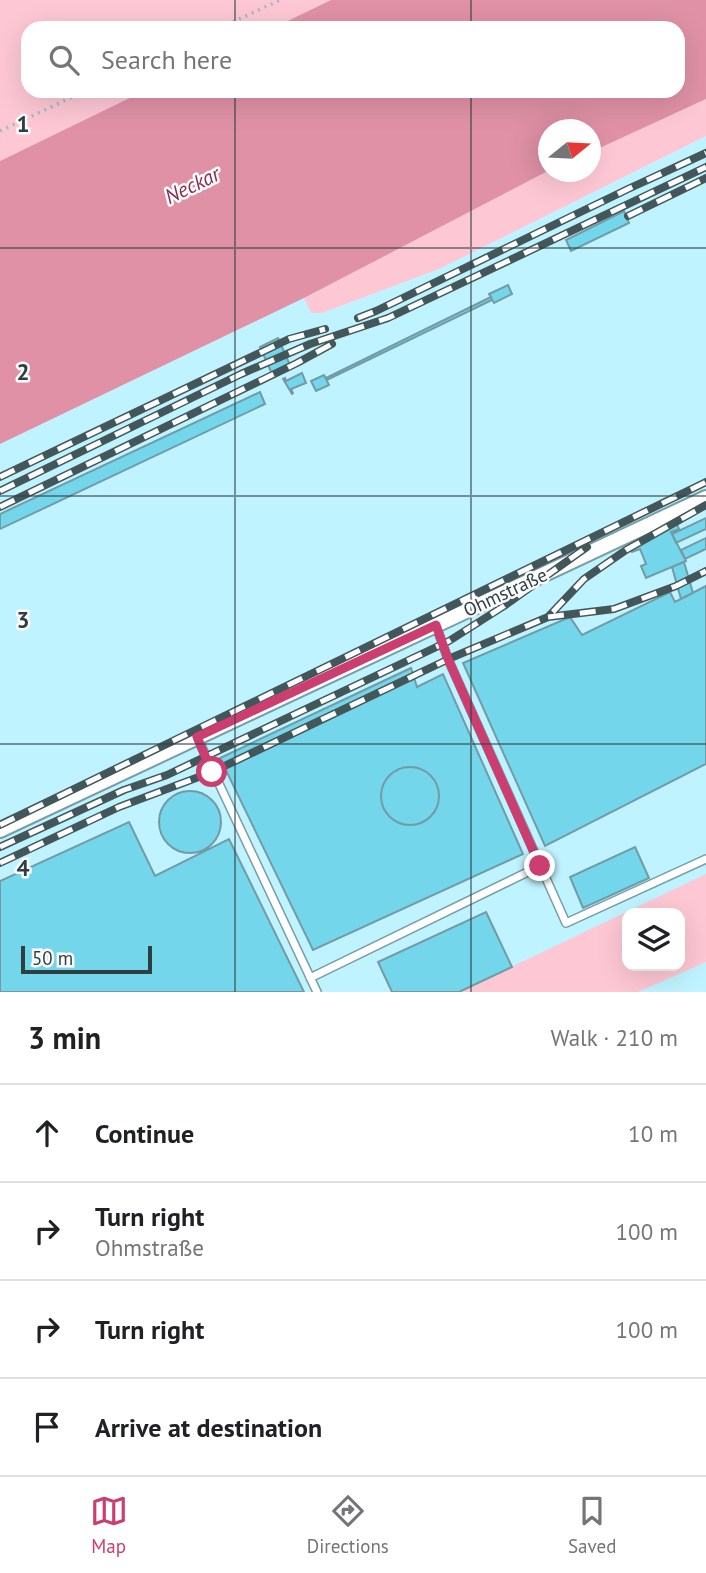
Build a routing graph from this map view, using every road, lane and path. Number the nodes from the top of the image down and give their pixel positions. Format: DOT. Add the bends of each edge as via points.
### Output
graph roads {
  1 [pos="280,0"];
  2 [pos="235,21"];
  3 [pos="70,98"];
  4 [pos="0,131"];
  5 [pos="706,498"];
  6 [pos="436,625"];
  7 [pos="197,737"];
  8 [pos="0,830"];
  9 [pos="706,859"];
  10 [pos="540,866"];
  11 [pos="310,978"];
  12 [pos="317,992"];
  1 -- 2 [label="path"];
  3 -- 4 [label="path"];
  5 -- 6 [label="street, Ohmstraße"];
  6 -- 7 [label="street, Ohmstraße"];
  6 -- 10 [label="lane"];
  7 -- 8 [label="street, Ohmstraße"];
  7 -- 11 [label="lane"];
  9 -- 10 [label="lane" via="566,923"];
  10 -- 11 [label="lane"];
  11 -- 12 [label="lane"];
}
